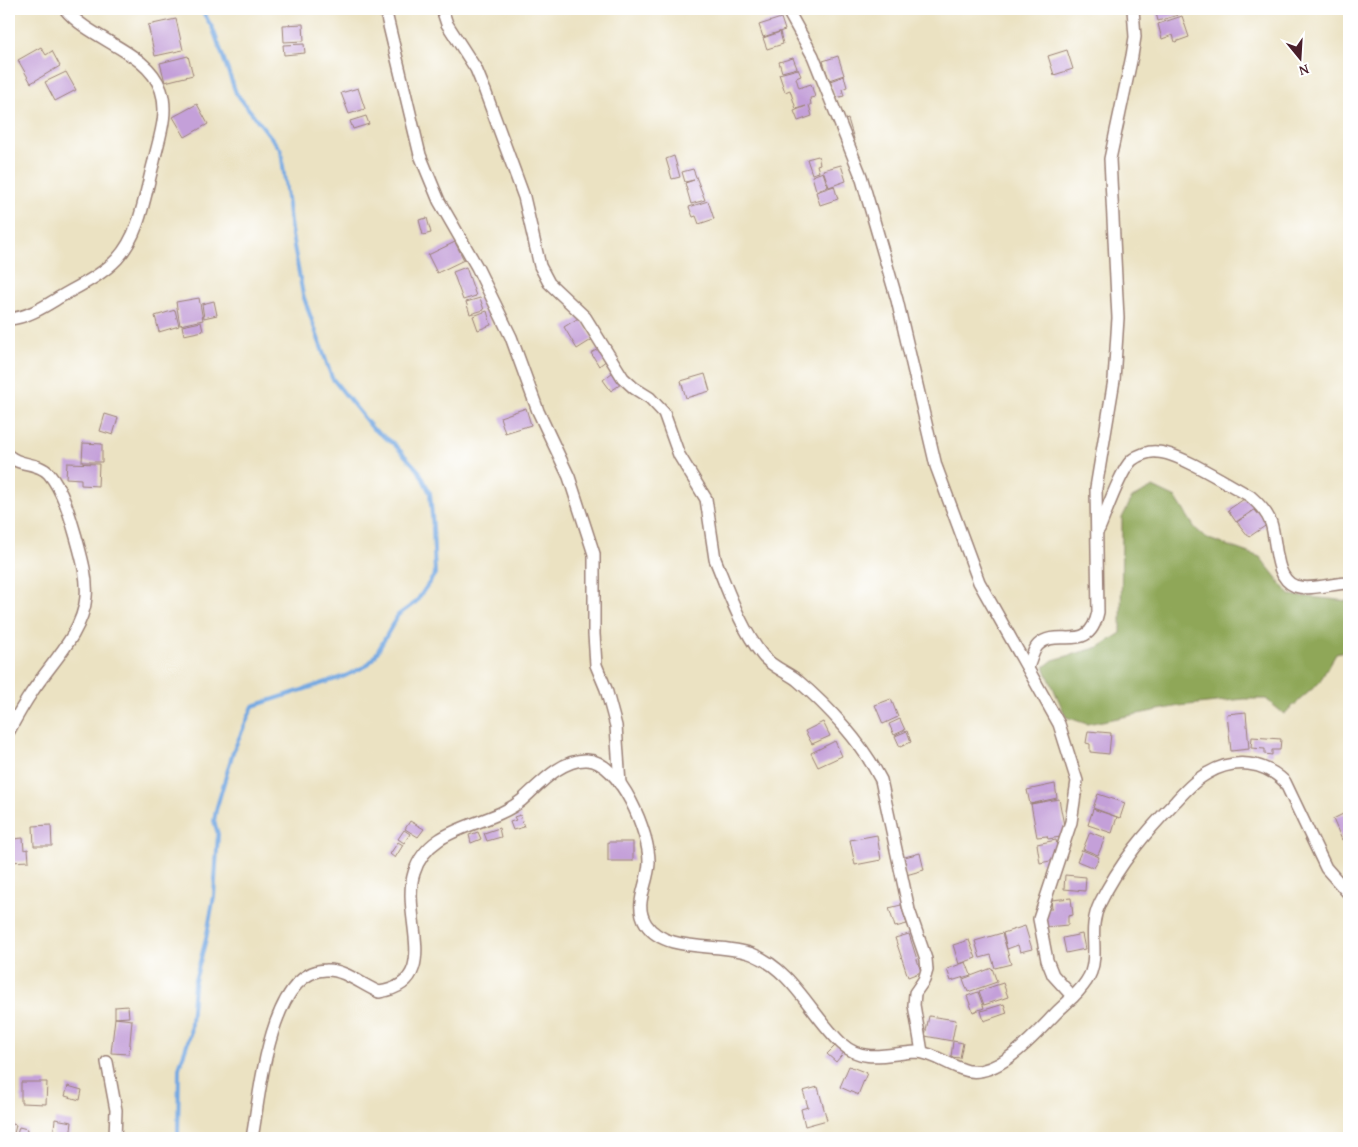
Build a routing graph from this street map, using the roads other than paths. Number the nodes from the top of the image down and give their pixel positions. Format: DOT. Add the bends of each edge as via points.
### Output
graph roads {
  1 [pos="65,9"];
  2 [pos="385,9"];
  3 [pos="442,9"];
  4 [pos="787,9"];
  5 [pos="1133,9"];
  6 [pos="9,319"];
  7 [pos="9,456"];
  8 [pos="1096,533"];
  9 [pos="1349,583"];
  10 [pos="1028,667"];
  11 [pos="9,731"];
  12 [pos="620,784"];
  13 [pos="1349,894"];
  14 [pos="1073,997"];
  15 [pos="922,1052"];
  16 [pos="107,1062"];
  17 [pos="116,1138"];
  18 [pos="252,1138"];
  1 -- 6 [label="street" via="75,22 138,59 151,72 161,90 162,129 139,219 130,242 116,260 35,311"];
  2 -- 12 [label="street" via="420,155 439,201 477,267 511,337 538,411 569,477 594,554 596,665 616,726"];
  3 -- 15 [label="street" via="447,24 476,69 485,90 524,197 540,266 549,283 585,317 623,378 664,413 679,455 706,499 715,559 738,613 764,656 796,679 825,707 872,763 881,780 909,910 926,959 927,970 915,993 914,1005"];
  4 -- 10 [label="street" via="813,56 861,176 897,300 936,466 979,582"];
  5 -- 8 [label="street" via="1135,37 1110,159 1118,318 1114,380 1096,488"];
  7 -- 11 [label="street" via="48,472 57,486 72,522 86,597 78,625 31,692"];
  8 -- 9 [label="street" via="1132,460 1157,452 1172,456 1258,503 1271,523 1281,569 1290,583 1308,587"];
  8 -- 10 [label="street" via="1098,612 1093,630 1085,635 1046,640 1037,646"];
  10 -- 14 [label="street" via="1059,724 1077,781 1071,822 1039,920 1053,975"];
  12 -- 15 [label="street" via="644,832 649,862 639,908 647,927 664,940 685,945 724,947 754,955 784,975 843,1045 861,1056 874,1058"];
  12 -- 18 [label="street" via="597,763 589,760 572,762 538,784 520,802 494,817 443,836 424,854 414,874 410,906 416,967 400,987 379,992 340,972 318,970 304,976 289,993 273,1025"];
  13 -- 14 [label="street" via="1326,868 1285,782 1276,773 1262,765 1233,764 1207,773 1144,834 1110,882 1092,920 1091,973"];
  14 -- 15 [label="street" via="1023,1046 981,1072 967,1071"];
  16 -- 17 [label="street" via="116,1110"];
}
